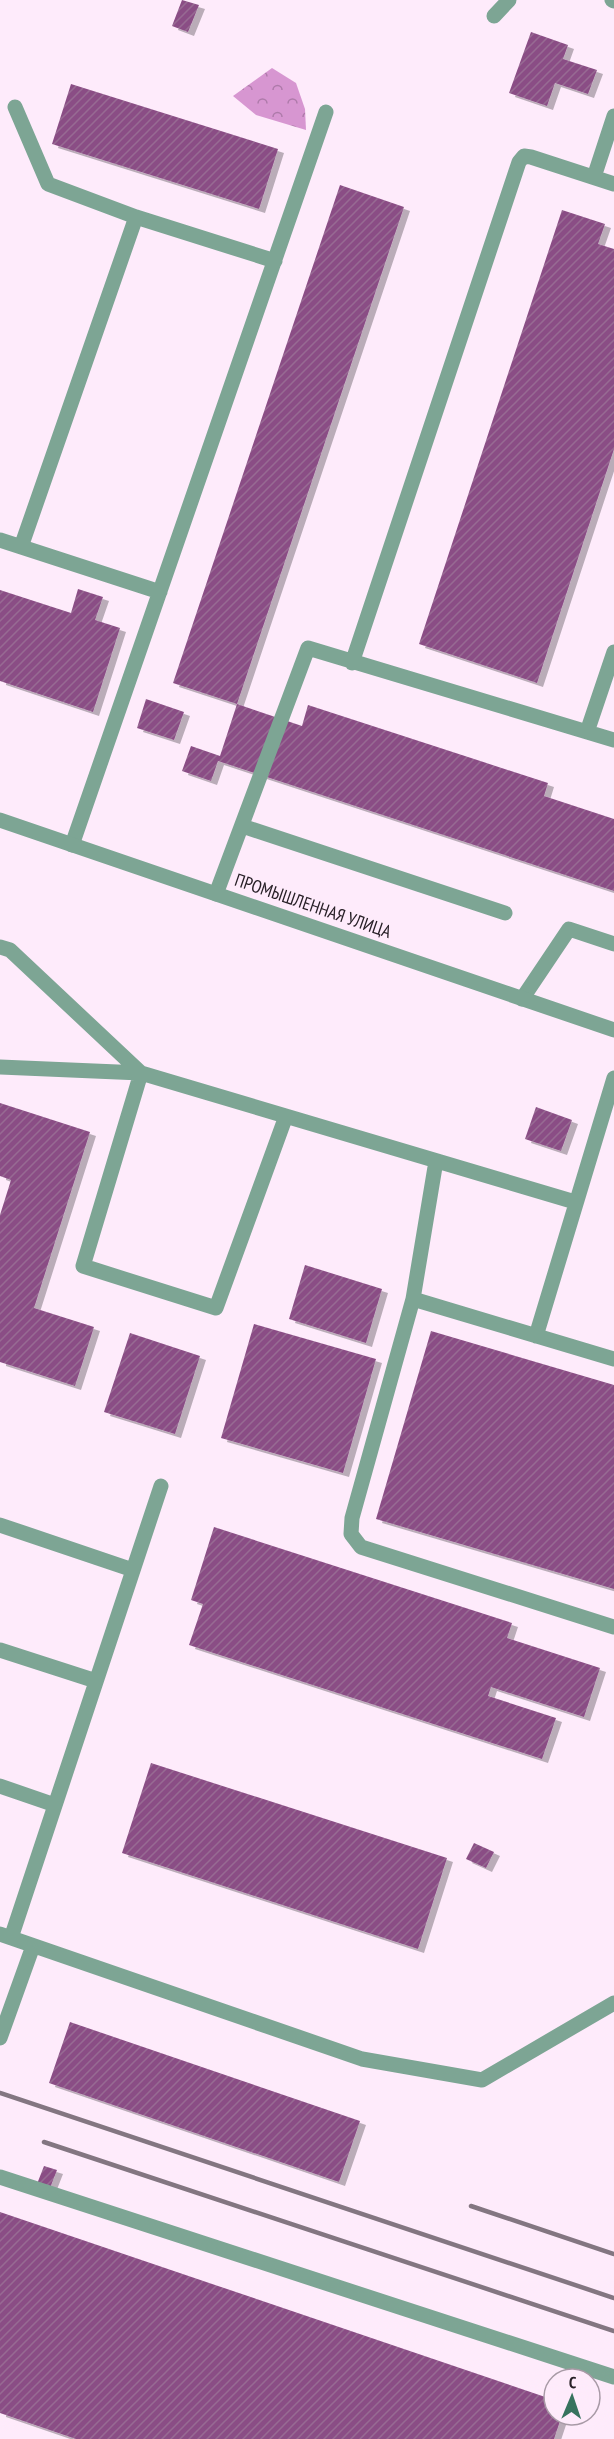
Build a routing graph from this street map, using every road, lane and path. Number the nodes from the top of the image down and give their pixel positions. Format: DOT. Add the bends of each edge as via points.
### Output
graph roads {
  1 [pos="509,0"];
  2 [pos="494,16"];
  3 [pos="15,107"];
  4 [pos="326,112"];
  5 [pos="614,116"];
  6 [pos="594,177"];
  7 [pos="614,184"];
  8 [pos="136,217"];
  9 [pos="275,261"];
  10 [pos="0,540"];
  11 [pos="21,547"];
  12 [pos="160,592"];
  13 [pos="614,652"];
  14 [pos="352,663"];
  15 [pos="587,732"];
  16 [pos="614,740"];
  17 [pos="0,820"];
  18 [pos="242,826"];
  19 [pos="72,844"];
  20 [pos="216,894"];
  21 [pos="506,913"];
  22 [pos="614,944"];
  23 [pos="0,947"];
  24 [pos="522,999"];
  25 [pos="614,1030"];
  26 [pos="0,1067"];
  27 [pos="141,1073"];
  28 [pos="614,1078"];
  29 [pos="286,1116"];
  30 [pos="436,1161"];
  31 [pos="575,1202"];
  32 [pos="413,1299"];
  33 [pos="536,1336"];
  34 [pos="614,1359"];
  35 [pos="161,1486"];
  36 [pos="0,1525"];
  37 [pos="133,1570"];
  38 [pos="614,1627"];
  39 [pos="0,1650"];
  40 [pos="96,1681"];
  41 [pos="0,1786"];
  42 [pos="55,1805"];
  43 [pos="5,1936"];
  44 [pos="33,1946"];
  45 [pos="614,2003"];
  46 [pos="0,2038"];
  47 [pos="0,2178"];
  48 [pos="614,2377"];
  1 -- 2 [label="street"];
  3 -- 8 [label="street" via="48,184"];
  4 -- 9 [label="street"];
  5 -- 6 [label="street"];
  6 -- 7 [label="street"];
  6 -- 14 [label="street" via="531,157 524,156 519,162"];
  8 -- 9 [label="street"];
  8 -- 11 [label="street"];
  9 -- 12 [label="street"];
  10 -- 11 [label="street"];
  11 -- 12 [label="street"];
  12 -- 19 [label="street"];
  13 -- 15 [label="street"];
  14 -- 15 [label="street"];
  14 -- 18 [label="street" via="308,648"];
  15 -- 16 [label="street"];
  17 -- 19 [label="street, ПРОМЫШЛЕННАЯ УЛИЦА"];
  18 -- 20 [label="street"];
  18 -- 21 [label="street"];
  19 -- 20 [label="street, ПРОМЫШЛЕННАЯ УЛИЦА"];
  20 -- 24 [label="street, ПРОМЫШЛЕННАЯ УЛИЦА"];
  22 -- 24 [label="street" via="569,929"];
  23 -- 27 [label="street" via="10,950"];
  24 -- 25 [label="street, ПРОМЫШЛЕННАЯ УЛИЦА"];
  26 -- 27 [label="street"];
  27 -- 29 [label="street"];
  27 -- 29 [label="street" via="83,1266 216,1308"];
  28 -- 31 [label="street"];
  29 -- 30 [label="street"];
  30 -- 31 [label="street"];
  30 -- 32 [label="street"];
  31 -- 33 [label="street"];
  32 -- 33 [label="street"];
  32 -- 38 [label="street" via="352,1518 351,1534 361,1547"];
  33 -- 34 [label="street"];
  35 -- 37 [label="street"];
  36 -- 37 [label="street"];
  37 -- 40 [label="street"];
  39 -- 40 [label="street"];
  40 -- 42 [label="street"];
  41 -- 42 [label="street"];
  42 -- 43 [label="street"];
  43 -- 44 [label="street"];
  44 -- 45 [label="street" via="362,2059 482,2079"];
  44 -- 46 [label="street"];
  47 -- 48 [label="street"];
}
